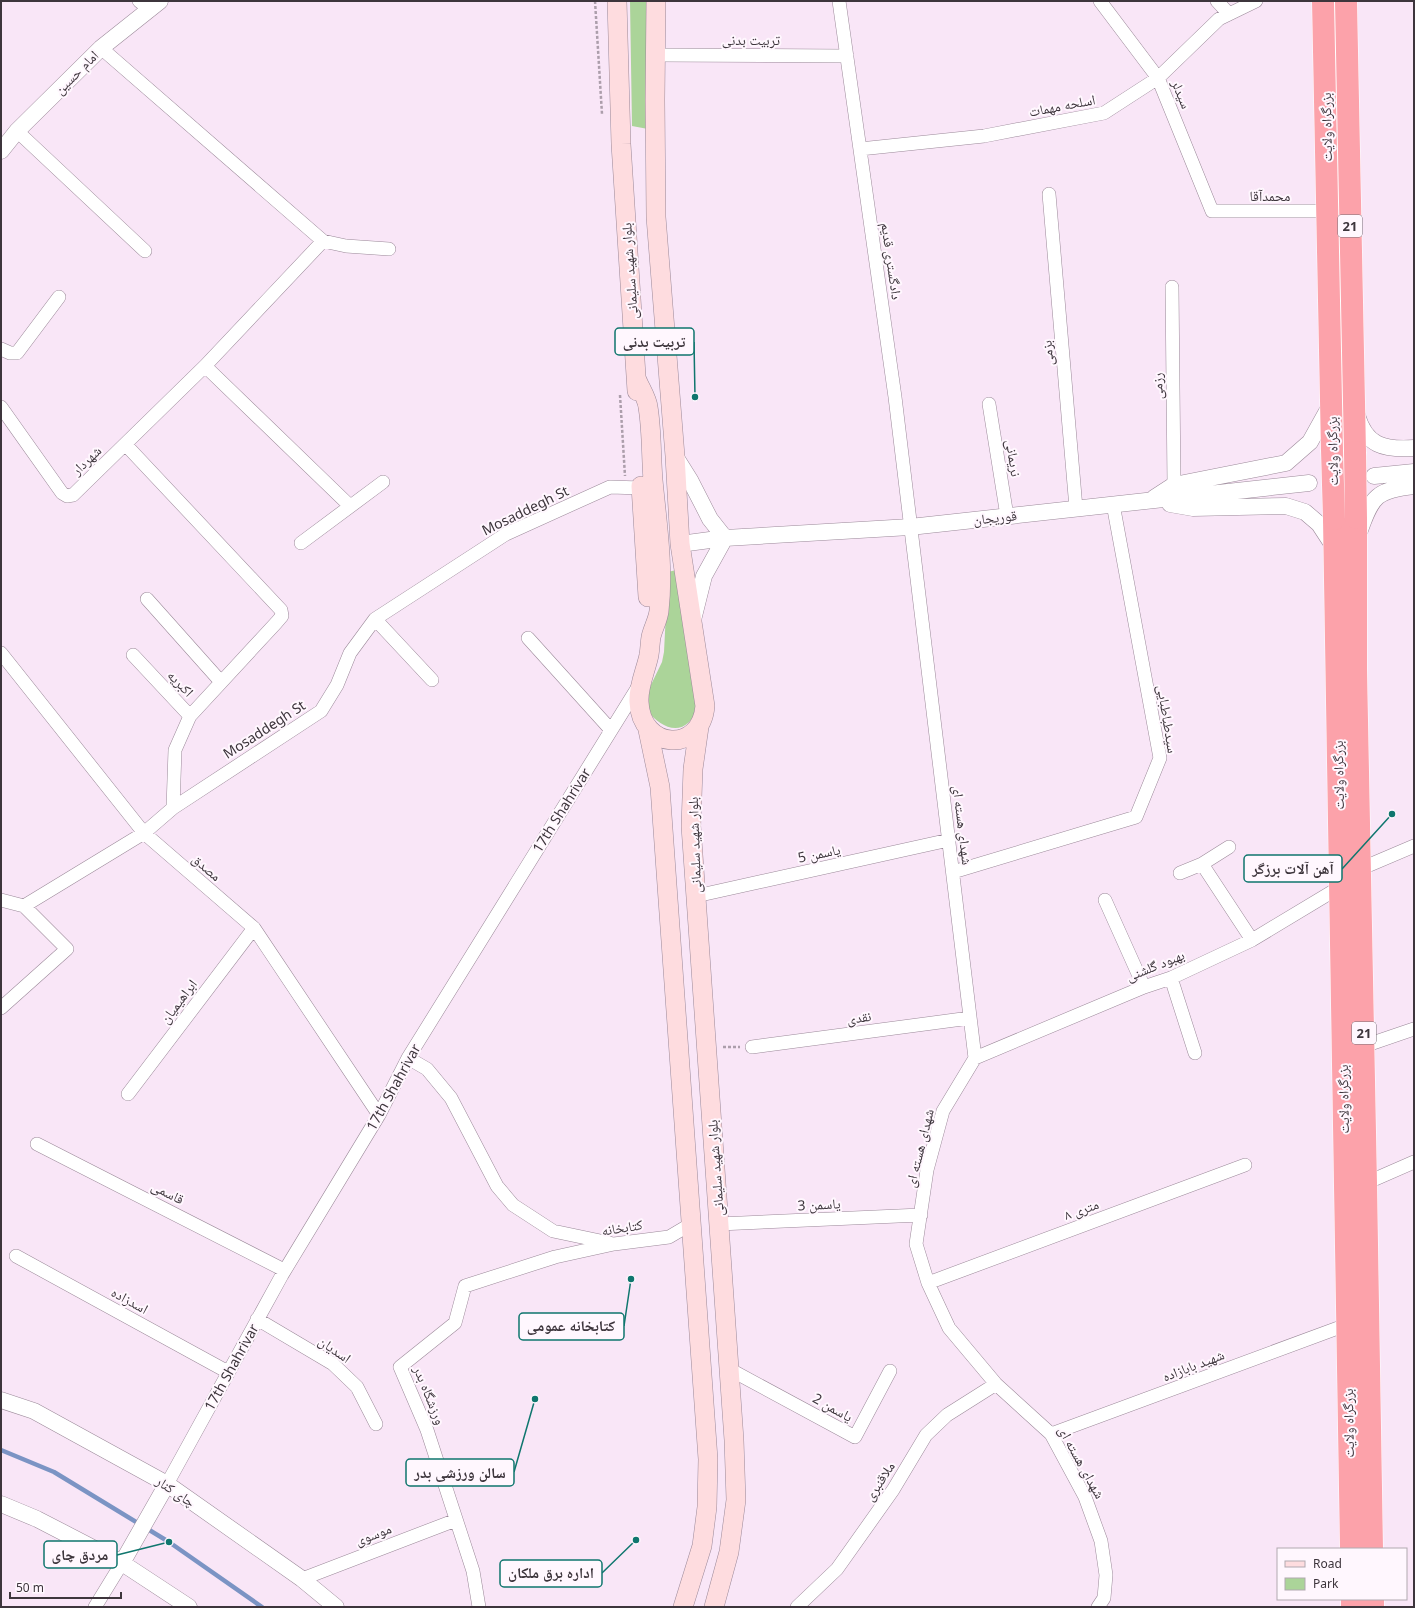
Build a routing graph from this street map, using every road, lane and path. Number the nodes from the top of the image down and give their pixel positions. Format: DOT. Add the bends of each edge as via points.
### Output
graph roads {
  1 [pos="617,1"];
  2 [pos="656,1"];
  3 [pos="839,1"];
  4 [pos="1100,1"];
  5 [pos="1217,1"];
  6 [pos="1256,1"];
  7 [pos="1323,1"];
  8 [pos="1346,1"];
  9 [pos="149,4"];
  10 [pos="1229,14"];
  11 [pos="101,48"];
  12 [pos="656,55"];
  13 [pos="847,56"];
  14 [pos="1158,78"];
  15 [pos="17,131"];
  16 [pos="860,149"];
  17 [pos="1,151"];
  18 [pos="1049,194"];
  19 [pos="1212,211"];
  20 [pos="1327,211"];
  21 [pos="324,242"];
  22 [pos="389,249"];
  23 [pos="145,250"];
  24 [pos="1172,286"];
  25 [pos="59,297"];
  26 [pos="1,349"];
  27 [pos="205,366"];
  28 [pos="637,380"];
  29 [pos="989,404"];
  30 [pos="1331,405"];
  31 [pos="1354,406"];
  32 [pos="1,407"];
  33 [pos="125,444"];
  34 [pos="1414,448"];
  35 [pos="675,456"];
  36 [pos="1414,472"];
  37 [pos="1374,476"];
  38 [pos="383,482"];
  39 [pos="1309,483"];
  40 [pos="1174,485"];
  41 [pos="1414,486"];
  42 [pos="641,488"];
  43 [pos="1151,500"];
  44 [pos="1113,504"];
  45 [pos="350,506"];
  46 [pos="1076,508"];
  47 [pos="1007,516"];
  48 [pos="910,526"];
  49 [pos="725,538"];
  50 [pos="1356,541"];
  51 [pos="300,543"];
  52 [pos="660,544"];
  53 [pos="680,544"];
  54 [pos="1334,547"];
  55 [pos="147,599"];
  56 [pos="375,619"];
  57 [pos="693,622"];
  58 [pos="651,637"];
  59 [pos="528,638"];
  60 [pos="1,653"];
  61 [pos="133,655"];
  62 [pos="432,680"];
  63 [pos="642,680"];
  64 [pos="221,682"];
  65 [pos="190,716"];
  66 [pos="699,727"];
  67 [pos="611,730"];
  68 [pos="648,730"];
  69 [pos="173,808"];
  70 [pos="144,833"];
  71 [pos="948,840"];
  72 [pos="1414,846"];
  73 [pos="1229,847"];
  74 [pos="1202,864"];
  75 [pos="1360,869"];
  76 [pos="953,872"];
  77 [pos="1180,874"];
  78 [pos="1340,887"];
  79 [pos="696,896"];
  80 [pos="1,900"];
  81 [pos="1105,900"];
  82 [pos="24,906"];
  83 [pos="254,928"];
  84 [pos="1252,940"];
  85 [pos="1171,978"];
  86 [pos="1144,987"];
  87 [pos="1,1008"];
  88 [pos="970,1018"];
  89 [pos="1414,1029"];
  90 [pos="706,1046"];
  91 [pos="1364,1046"];
  92 [pos="752,1047"];
  93 [pos="1195,1053"];
  94 [pos="408,1058"];
  95 [pos="975,1058"];
  96 [pos="128,1094"];
  97 [pos="379,1115"];
  98 [pos="37,1144"];
  99 [pos="1414,1162"];
  100 [pos="1245,1165"];
  101 [pos="1366,1183"];
  102 [pos="921,1215"];
  103 [pos="691,1224"];
  104 [pos="719,1224"];
  105 [pos="614,1244"];
  106 [pos="16,1256"];
  107 [pos="555,1257"];
  108 [pos="284,1270"];
  109 [pos="928,1282"];
  110 [pos="257,1319"];
  111 [pos="1346,1325"];
  112 [pos="729,1369"];
  113 [pos="890,1371"];
  114 [pos="228,1372"];
  115 [pos="996,1384"];
  116 [pos="1,1400"];
  117 [pos="376,1424"];
  118 [pos="1051,1434"];
  119 [pos="167,1484"];
  120 [pos="1,1504"];
  121 [pos="456,1520"];
  122 [pos="1351,1548"];
  123 [pos="1372,1548"];
  124 [pos="126,1556"];
  125 [pos="302,1579"];
  126 [pos="95,1607"];
  127 [pos="189,1607"];
  128 [pos="336,1607"];
  129 [pos="479,1607"];
  130 [pos="683,1607"];
  131 [pos="714,1607"];
  132 [pos="797,1607"];
  133 [pos="1098,1607"];
  1 -- 28 [label="main road, بلوار شهید سلیمانی" via="621,144"];
  2 -- 12 [label="main road"];
  3 -- 13 [label="street, دادگستری قدیم"];
  4 -- 14 [label="street, سیدلر"];
  5 -- 10 [label="street"];
  6 -- 10 [label="street, اسلحه مهمات"];
  7 -- 20 [label="highway, بزرگراه ولایت / 21"];
  8 -- 31 [label="highway, بزرگراه ولایت / 21"];
  9 -- 11 [label="street, امام حسین"];
  10 -- 14 [label="street, اسلحه مهمات" via="1219,19"];
  11 -- 15 [label="street, امام حسین"];
  11 -- 21 [label="street"];
  12 -- 13 [label="street, تربیت بدنی"];
  12 -- 35 [label="main road" via="656,216"];
  13 -- 16 [label="street, دادگستری قدیم"];
  14 -- 16 [label="street, اسلحه مهمات" via="1104,113 984,136"];
  14 -- 19 [label="street, سیدلر"];
  15 -- 17 [label="street, امام حسین"];
  15 -- 23 [label="street"];
  16 -- 48 [label="street, دادگستری قدیم"];
  18 -- 46 [label="street, بزمی"];
  19 -- 20 [label="street, محمدآقا"];
  20 -- 30 [label="highway, بزرگراه ولایت / 21"];
  21 -- 22 [label="street"];
  21 -- 27 [label="street, شهردار"];
  24 -- 40 [label="street, رزمی"];
  25 -- 26 [label="street" via="17,353"];
  27 -- 33 [label="street, شهردار"];
  27 -- 45 [label="street"];
  28 -- 42 [label="main road, بلوار شهید سلیمانی" via="642,456"];
  28 -- 52 [label="main road" via="648,406"];
  29 -- 47 [label="street, نریمانی"];
  30 -- 40 [label="street" via="1310,442 1286,463"];
  30 -- 54 [label="highway, بزرگراه ولایت / 21, bridge"];
  31 -- 34 [label="street" via="1361,428 1368,438 1381,446 1395,450"];
  31 -- 50 [label="highway, بزرگراه ولایت / 21, bridge"];
  32 -- 33 [label="street, شهردار" via="62,493 67,496 74,495"];
  33 -- 64 [label="street" via="281,610 282,616"];
  35 -- 49 [label="street" via="710,519"];
  35 -- 53 [label="main road"];
  36 -- 37 [label="street"];
  38 -- 45 [label="street"];
  39 -- 43 [label="street, قوریجان"];
  40 -- 43 [label="street"];
  41 -- 50 [label="street" via="1389,490 1379,495 1371,503"];
  42 -- 56 [label="street, Mosaddegh St" via="610,487 506,534"];
  42 -- 58 [label="main road, بلوار شهید سلیمانی"];
  43 -- 44 [label="street, قوریجان"];
  43 -- 54 [label="street" via="1193,508 1286,506 1305,512 1319,524"];
  44 -- 46 [label="street, قوریجان"];
  44 -- 76 [label="street, سیدطباطبایی" via="1160,758 1136,817"];
  45 -- 51 [label="street"];
  46 -- 47 [label="street, قوریجان"];
  47 -- 48 [label="street, قوریجان"];
  48 -- 49 [label="street, قوریجان"];
  48 -- 71 [label="street, شهدای هسته ای"];
  49 -- 53 [label="street, قوریجان"];
  49 -- 57 [label="street" via="704,576"];
  50 -- 75 [label="highway, بزرگراه ولایت / 21"];
  52 -- 53 [label="main road"];
  52 -- 58 [label="main road" via="659,612"];
  53 -- 57 [label="main road, بلوار شهید سلیمانی"];
  54 -- 78 [label="highway, بزرگراه ولایت / 21"];
  55 -- 64 [label="street"];
  56 -- 62 [label="street"];
  56 -- 69 [label="street, Mosaddegh St" via="350,653 337,685 321,711"];
  57 -- 66 [label="main road, بلوار شهید سلیمانی" via="705,706 704,717"];
  58 -- 63 [label="main road, بلوار شهید سلیمانی"];
  59 -- 67 [label="street"];
  60 -- 70 [label="street, مصدق"];
  61 -- 65 [label="street, اکبریه"];
  63 -- 67 [label="street, 17th Shahrivar"];
  63 -- 68 [label="main road, بلوار شهید سلیمانی" via="638,702 642,721"];
  64 -- 65 [label="street"];
  65 -- 69 [label="street, اکبریه" via="175,750"];
  66 -- 68 [label="main road" via="691,735 680,740 663,739"];
  66 -- 79 [label="main road, بلوار شهید سلیمانی" via="693,769 691,826"];
  67 -- 94 [label="street, 17th Shahrivar"];
  68 -- 103 [label="main road, بلوار شهید سلیمانی" via="660,787"];
  69 -- 70 [label="street, Mosaddegh St"];
  70 -- 82 [label="street, Mosaddegh St"];
  70 -- 83 [label="street, مصدق"];
  71 -- 76 [label="street, شهدای هسته ای"];
  71 -- 79 [label="street, یاسمن 5"];
  72 -- 75 [label="street"];
  73 -- 74 [label="street"];
  74 -- 77 [label="street"];
  74 -- 84 [label="street"];
  75 -- 91 [label="highway, بزرگراه ولایت / 21"];
  76 -- 88 [label="street, شهدای هسته ای"];
  78 -- 84 [label="street, بهبود گلشنی"];
  78 -- 111 [label="highway, بزرگراه ولایت / 21"];
  79 -- 90 [label="main road, بلوار شهید سلیمانی"];
  80 -- 82 [label="street"];
  81 -- 86 [label="street"];
  82 -- 87 [label="street" via="67,949"];
  83 -- 96 [label="street, ابراهیمیان"];
  83 -- 97 [label="street, مصدق"];
  84 -- 85 [label="street, بهبود گلشنی"];
  85 -- 86 [label="street, بهبود گلشنی"];
  85 -- 93 [label="street"];
  86 -- 95 [label="street, بهبود گلشنی"];
  88 -- 92 [label="street, نقدی"];
  88 -- 95 [label="street, شهدای هسته ای"];
  89 -- 91 [label="street"];
  90 -- 92 [label="path"];
  90 -- 104 [label="main road, بلوار شهید سلیمانی"];
  91 -- 101 [label="highway, بزرگراه ولایت / 21"];
  94 -- 97 [label="street, 17th Shahrivar"];
  94 -- 105 [label="street" via="427,1069 451,1098 497,1186 513,1205 553,1231"];
  95 -- 102 [label="street, شهدای هسته ای" via="943,1111 927,1170"];
  97 -- 108 [label="street, 17th Shahrivar"];
  98 -- 108 [label="street, قاسمی"];
  99 -- 101 [label="street"];
  100 -- 109 [label="street, ۸ متری"];
  101 -- 123 [label="highway, بزرگراه ولایت / 21"];
  102 -- 104 [label="street, یاسمن 3"];
  102 -- 109 [label="street, شهدای هسته ای" via="916,1244"];
  103 -- 105 [label="street, کتابخانه" via="669,1237"];
  103 -- 130 [label="main road, بلوار شهید سلیمانی" via="708,1459 707,1508 702,1546"];
  104 -- 112 [label="main road, بلوار شهید سلیمانی"];
  105 -- 107 [label="street, کتابخانه"];
  106 -- 114 [label="street, اسدزاده"];
  107 -- 121 [label="street, ورزشگاه بدر" via="465,1286 455,1323 400,1367 427,1430"];
  108 -- 110 [label="street, 17th Shahrivar"];
  109 -- 115 [label="street, شهدای هسته ای" via="949,1328"];
  110 -- 114 [label="street, 17th Shahrivar"];
  110 -- 117 [label="street, اسدیان" via="333,1364 357,1386"];
  111 -- 118 [label="street, شهید بابازاده"];
  111 -- 122 [label="highway, بزرگراه ولایت / 21"];
  112 -- 113 [label="street, یاسمن 2" via="855,1437"];
  112 -- 131 [label="main road, بلوار شهید سلیمانی" via="736,1500 729,1552"];
  114 -- 119 [label="street, 17th Shahrivar"];
  115 -- 118 [label="street, شهدای هسته ای"];
  115 -- 132 [label="street, ملاقنبری" via="947,1415 926,1435 893,1490 837,1569"];
  116 -- 119 [label="street, چای کنار" via="34,1411"];
  118 -- 133 [label="street, شهدای هسته ای" via="1085,1497 1101,1541 1106,1575 1104,1598"];
  119 -- 124 [label="street, 17th Shahrivar"];
  119 -- 125 [label="street, چای کنار"];
  120 -- 124 [label="street"];
  121 -- 125 [label="street, موسوی"];
  121 -- 129 [label="street, ورزشگاه بدر" via="473,1571"];
  124 -- 126 [label="street"];
  124 -- 127 [label="street"];
  125 -- 128 [label="street, چای کنار"];
}
